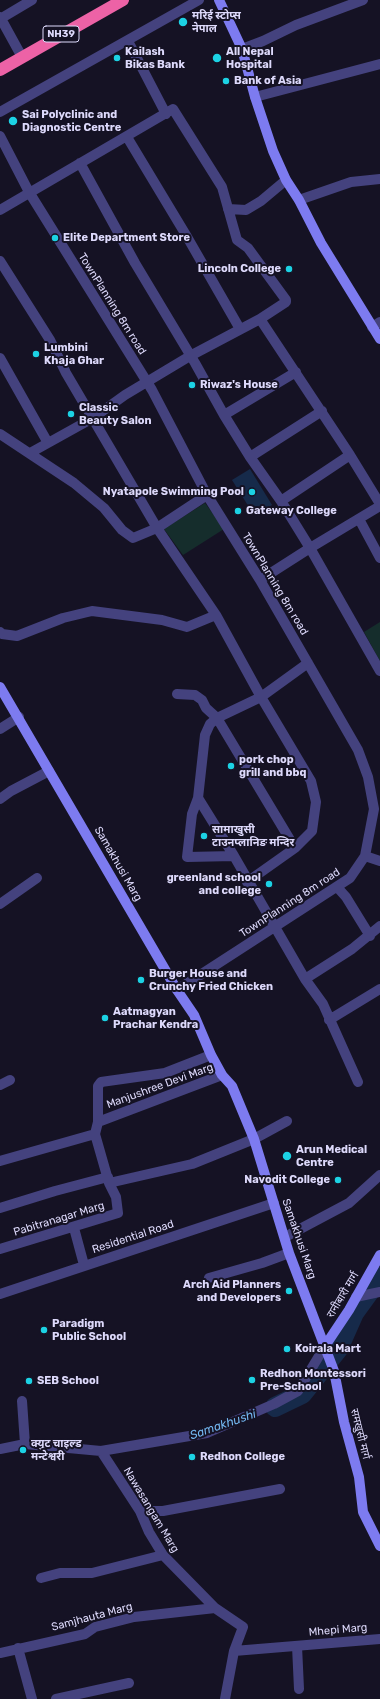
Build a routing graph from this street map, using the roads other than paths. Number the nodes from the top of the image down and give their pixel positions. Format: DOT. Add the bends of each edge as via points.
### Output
graph roads {
  1 [pos="32,0"];
  2 [pos="123,0"];
  3 [pos="200,0"];
  4 [pos="219,0"];
  5 [pos="363,0"];
  6 [pos="0,18"];
  7 [pos="128,42"];
  8 [pos="242,49"];
  9 [pos="22,57"];
  10 [pos="380,64"];
  11 [pos="0,70"];
  12 [pos="255,97"];
  13 [pos="0,112"];
  14 [pos="166,114"];
  15 [pos="0,136"];
  16 [pos="127,137"];
  17 [pos="80,163"];
  18 [pos="380,179"];
  19 [pos="286,180"];
  20 [pos="29,192"];
  21 [pos="299,200"];
  22 [pos="228,209"];
  23 [pos="0,210"];
  24 [pos="0,261"];
  25 [pos="260,319"];
  26 [pos="376,324"];
  27 [pos="240,329"];
  28 [pos="380,340"];
  29 [pos="190,356"];
  30 [pos="0,358"];
  31 [pos="296,372"];
  32 [pos="147,382"];
  33 [pos="322,411"];
  34 [pos="224,415"];
  35 [pos="93,418"];
  36 [pos="0,434"];
  37 [pos="48,444"];
  38 [pos="30,453"];
  39 [pos="350,455"];
  40 [pos="250,457"];
  41 [pos="207,495"];
  42 [pos="281,501"];
  43 [pos="380,505"];
  44 [pos="360,519"];
  45 [pos="157,528"];
  46 [pos="310,548"];
  47 [pos="380,558"];
  48 [pos="260,580"];
  49 [pos="216,615"];
  50 [pos="0,632"];
  51 [pos="308,663"];
  52 [pos="379,668"];
  53 [pos="0,687"];
  54 [pos="177,694"];
  55 [pos="261,697"];
  56 [pos="19,717"];
  57 [pos="217,718"];
  58 [pos="0,729"];
  59 [pos="49,771"];
  60 [pos="198,798"];
  61 [pos="0,799"];
  62 [pos="377,809"];
  63 [pos="295,848"];
  64 [pos="234,856"];
  65 [pos="364,856"];
  66 [pos="380,861"];
  67 [pos="37,878"];
  68 [pos="247,882"];
  69 [pos="337,887"];
  70 [pos="0,904"];
  71 [pos="380,926"];
  72 [pos="276,928"];
  73 [pos="370,936"];
  74 [pos="305,979"];
  75 [pos="177,990"];
  76 [pos="380,990"];
  77 [pos="330,1020"];
  78 [pos="211,1055"];
  79 [pos="222,1075"];
  80 [pos="10,1080"];
  81 [pos="358,1082"];
  82 [pos="0,1084"];
  83 [pos="286,1121"];
  84 [pos="98,1122"];
  85 [pos="95,1134"];
  86 [pos="254,1139"];
  87 [pos="0,1161"];
  88 [pos="380,1175"];
  89 [pos="109,1180"];
  90 [pos="274,1203"];
  91 [pos="0,1208"];
  92 [pos="74,1228"];
  93 [pos="284,1237"];
  94 [pos="0,1249"];
  95 [pos="289,1253"];
  96 [pos="380,1255"];
  97 [pos="84,1265"];
  98 [pos="209,1278"];
  99 [pos="380,1292"];
  100 [pos="0,1294"];
  101 [pos="356,1297"];
  102 [pos="326,1348"];
  103 [pos="334,1371"];
  104 [pos="22,1401"];
  105 [pos="25,1444"];
  106 [pos="0,1449"];
  107 [pos="101,1451"];
  108 [pos="280,1489"];
  109 [pos="140,1511"];
  110 [pos="380,1546"];
  111 [pos="163,1555"];
  112 [pos="41,1578"];
  113 [pos="215,1608"];
  114 [pos="380,1639"];
  115 [pos="297,1646"];
  116 [pos="18,1648"];
  117 [pos="234,1650"];
  118 [pos="0,1653"];
  119 [pos="129,1683"];
  120 [pos="299,1690"];
  121 [pos="32,1699"];
  122 [pos="56,1699"];
  123 [pos="225,1699"];
  1 -- 6 [label="street"];
  2 -- 9 [label="highway, NH39"];
  3 -- 7 [label="street"];
  4 -- 8 [label="main road"];
  5 -- 8 [label="street"];
  6 -- 9 [label="street"];
  7 -- 13 [label="street" via="100,55"];
  7 -- 14 [label="street"];
  8 -- 12 [label="main road"];
  9 -- 11 [label="highway, NH39"];
  10 -- 12 [label="street"];
  12 -- 19 [label="main road" via="273,151"];
  14 -- 16 [label="street"];
  14 -- 22 [label="street" via="173,109 222,187"];
  15 -- 20 [label="street, TownPlanning 8m road"];
  16 -- 17 [label="street"];
  16 -- 27 [label="street"];
  17 -- 20 [label="street"];
  17 -- 29 [label="street" via="134,263"];
  18 -- 21 [label="street" via="351,182"];
  19 -- 21 [label="main road"];
  19 -- 22 [label="street" via="246,210"];
  20 -- 23 [label="street"];
  20 -- 32 [label="street, TownPlanning 8m road"];
  21 -- 26 [label="main road" via="321,243"];
  22 -- 25 [label="street" via="237,240 248,248 286,300"];
  24 -- 35 [label="street" via="50,340"];
  25 -- 27 [label="street"];
  25 -- 31 [label="street"];
  26 -- 28 [label="main road"];
  27 -- 29 [label="street"];
  29 -- 32 [label="street"];
  29 -- 34 [label="street"];
  30 -- 37 [label="street"];
  31 -- 33 [label="street"];
  31 -- 34 [label="street"];
  32 -- 35 [label="street"];
  32 -- 41 [label="street, TownPlanning 8m road"];
  33 -- 39 [label="street"];
  33 -- 40 [label="street"];
  34 -- 40 [label="street"];
  35 -- 37 [label="street"];
  35 -- 45 [label="street"];
  36 -- 38 [label="street"];
  37 -- 38 [label="street"];
  38 -- 45 [label="street" via="74,483 104,508 122,530 134,538"];
  39 -- 42 [label="street"];
  39 -- 43 [label="street"];
  40 -- 42 [label="street"];
  41 -- 45 [label="street"];
  41 -- 48 [label="street, TownPlanning 8m road"];
  42 -- 46 [label="street"];
  43 -- 44 [label="street"];
  44 -- 46 [label="street"];
  44 -- 47 [label="street"];
  45 -- 49 [label="street"];
  46 -- 48 [label="street"];
  46 -- 52 [label="street"];
  48 -- 51 [label="street, TownPlanning 8m road"];
  49 -- 50 [label="street" via="187,627 162,620 92,611 63,618 17,636"];
  49 -- 55 [label="street"];
  51 -- 55 [label="street"];
  51 -- 62 [label="street, TownPlanning 8m road" via="358,750"];
  53 -- 56 [label="main road, Samakhusi Marg"];
  54 -- 57 [label="street" via="195,695"];
  55 -- 57 [label="street"];
  55 -- 63 [label="street" via="312,781 316,802 312,831"];
  56 -- 58 [label="street"];
  56 -- 59 [label="main road, Samakhusi Marg"];
  57 -- 60 [label="street" via="210,724 205,735"];
  57 -- 63 [label="street"];
  59 -- 61 [label="street"];
  59 -- 75 [label="main road, Samakhusi Marg"];
  60 -- 64 [label="street"];
  60 -- 64 [label="street" via="192,814 187,857"];
  62 -- 65 [label="street, TownPlanning 8m road"];
  63 -- 68 [label="street"];
  64 -- 68 [label="street"];
  65 -- 66 [label="street"];
  65 -- 69 [label="street, TownPlanning 8m road" via="350,878"];
  67 -- 70 [label="street"];
  68 -- 72 [label="street"];
  69 -- 72 [label="street, TownPlanning 8m road"];
  69 -- 73 [label="street"];
  71 -- 73 [label="street"];
  72 -- 74 [label="street"];
  72 -- 75 [label="street, TownPlanning 8m road"];
  73 -- 74 [label="street"];
  74 -- 77 [label="street" via="323,1004"];
  75 -- 78 [label="main road, Samakhusi Marg" via="194,1015"];
  76 -- 77 [label="street"];
  77 -- 81 [label="street"];
  78 -- 79 [label="main road, Samakhusi Marg"];
  78 -- 84 [label="street" via="165,1073 101,1082 98,1086"];
  79 -- 84 [label="street, Manjushree Devi Marg"];
  79 -- 86 [label="main road, Samakhusi Marg" via="232,1086"];
  80 -- 82 [label="street"];
  83 -- 86 [label="street"];
  84 -- 85 [label="street, Manjushree Devi Marg"];
  85 -- 87 [label="street"];
  85 -- 89 [label="street"];
  86 -- 89 [label="street" via="192,1164"];
  86 -- 90 [label="main road, Samakhusi Marg"];
  88 -- 93 [label="street" via="349,1203"];
  89 -- 91 [label="street"];
  89 -- 92 [label="street, Pabitranagar Marg" via="116,1197 118,1212"];
  90 -- 93 [label="main road, Samakhusi Marg"];
  90 -- 97 [label="street, Residential Road"];
  92 -- 94 [label="street, Pabitranagar Marg"];
  92 -- 97 [label="street"];
  93 -- 95 [label="main road, Samakhusi Marg"];
  95 -- 98 [label="street"];
  95 -- 102 [label="main road, Samakhusi Marg"];
  96 -- 101 [label="main road, रानीबारी मार्ग"];
  97 -- 100 [label="street, Residential Road"];
  99 -- 101 [label="street"];
  101 -- 102 [label="main road, रानीबारी मार्ग"];
  102 -- 103 [label="main road, Samakhusi Marg"];
  102 -- 107 [label="street" via="298,1391 274,1404 207,1433"];
  103 -- 110 [label="main road, समखुसी मार्ग" via="359,1477 363,1512"];
  104 -- 105 [label="street"];
  105 -- 106 [label="street"];
  105 -- 107 [label="street"];
  107 -- 109 [label="street, Nawasangam Marg"];
  108 -- 109 [label="street" via="162,1511"];
  109 -- 111 [label="street, Nawasangam Marg"];
  111 -- 112 [label="street" via="92,1573 60,1573"];
  111 -- 113 [label="street, Nawasangam Marg"];
  113 -- 116 [label="street, Samjhauta Marg" via="134,1617 95,1627 85,1634"];
  113 -- 117 [label="street, Nawasangam Marg" via="243,1627"];
  114 -- 115 [label="street, Mhepi Marg"];
  115 -- 117 [label="street, Mhepi Marg"];
  115 -- 120 [label="street, Mhepi Marg"];
  116 -- 118 [label="street, Samjhauta Marg"];
  116 -- 121 [label="street"];
  117 -- 123 [label="street"];
  119 -- 122 [label="street"];
}
